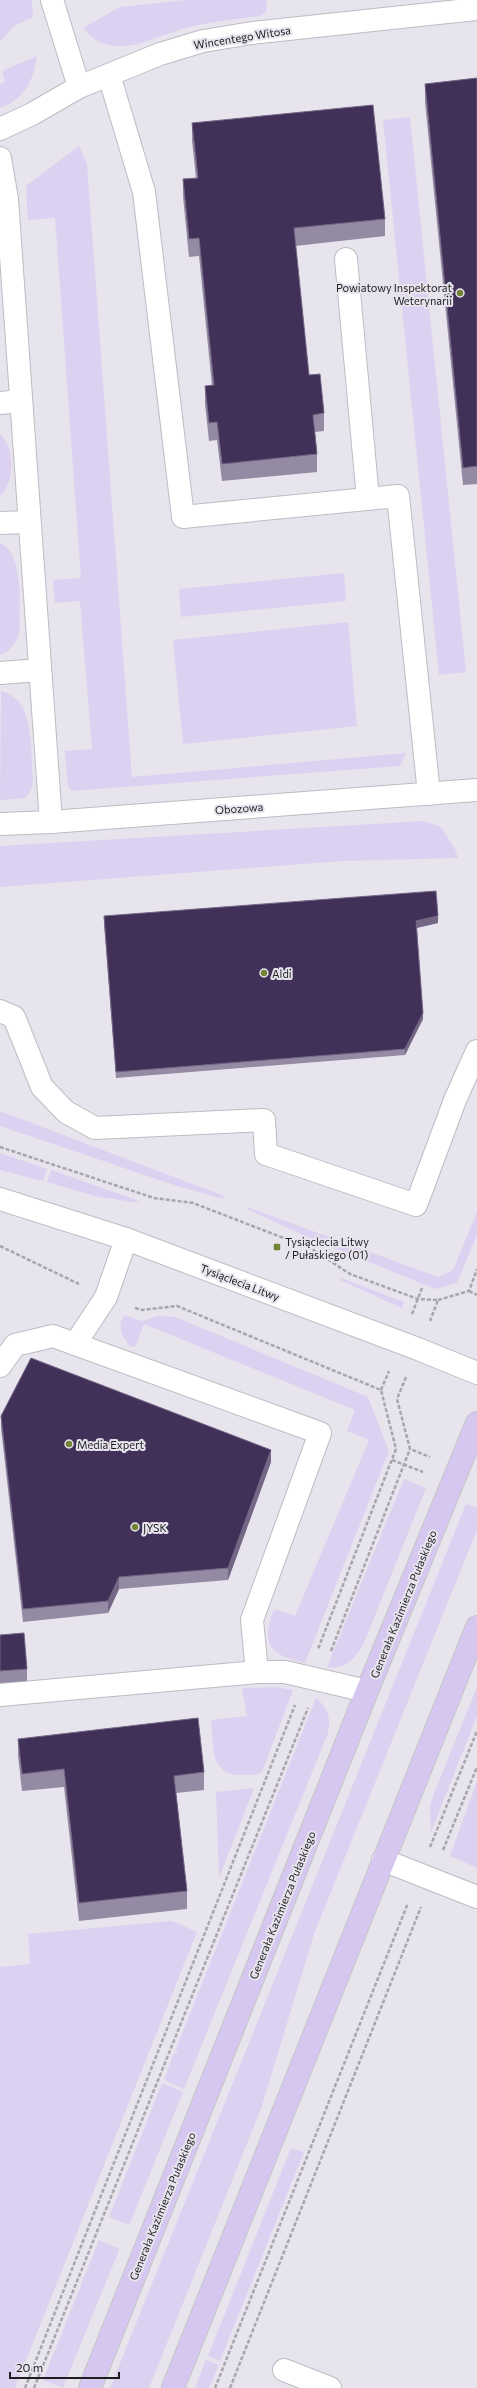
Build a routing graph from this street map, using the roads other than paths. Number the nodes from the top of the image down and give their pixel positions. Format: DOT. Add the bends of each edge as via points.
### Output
graph roads {
  1 [pos="52,0"];
  2 [pos="477,9"];
  3 [pos="109,75"];
  4 [pos="79,87"];
  5 [pos="0,129"];
  6 [pos="0,158"];
  7 [pos="346,259"];
  8 [pos="6,288"];
  9 [pos="10,402"];
  10 [pos="368,498"];
  11 [pos="28,522"];
  12 [pos="0,524"];
  13 [pos="39,670"];
  14 [pos="0,673"];
  15 [pos="477,790"];
  16 [pos="428,794"];
  17 [pos="51,822"];
  18 [pos="0,824"];
  19 [pos="0,1011"];
  20 [pos="477,1051"];
  21 [pos="0,1199"];
  22 [pos="126,1239"];
  23 [pos="75,1344"];
  24 [pos="0,1366"];
  25 [pos="477,1373"];
  26 [pos="477,1423"];
  27 [pos="477,1627"];
  28 [pos="257,1672"];
  29 [pos="367,1691"];
  30 [pos="0,1695"];
  31 [pos="383,1860"];
  32 [pos="477,1897"];
  33 [pos="284,2370"];
  34 [pos="90,2388"];
  35 [pos="173,2388"];
  36 [pos="330,2388"];
  1 -- 4 [label="street"];
  2 -- 3 [label="street, Wincentego Witosa" via="252,33 203,41 160,54"];
  3 -- 4 [label="street, Wincentego Witosa"];
  3 -- 10 [label="street" via="144,192 183,518"];
  4 -- 5 [label="street, Wincentego Witosa"];
  6 -- 8 [label="street" via="6,198"];
  7 -- 10 [label="street"];
  8 -- 9 [label="street"];
  9 -- 11 [label="street"];
  10 -- 16 [label="street" via="398,496"];
  11 -- 12 [label="street"];
  11 -- 13 [label="street"];
  13 -- 14 [label="street"];
  13 -- 17 [label="street"];
  15 -- 16 [label="street, Obozowa"];
  16 -- 17 [label="street, Obozowa"];
  17 -- 18 [label="street, Obozowa"];
  19 -- 20 [label="street" via="14,1017 42,1087 66,1112 95,1128 264,1120 266,1154 416,1205 455,1100"];
  21 -- 22 [label="street, Tysiąclecia Litwy"];
  22 -- 23 [label="street" via="106,1297"];
  22 -- 25 [label="street, Tysiąclecia Litwy"];
  23 -- 24 [label="street" via="53,1336 15,1345"];
  23 -- 28 [label="street" via="320,1433 252,1620"];
  26 -- 29 [label="main road, Generała Kazimierza Pułaskiego"];
  27 -- 31 [label="main road"];
  28 -- 29 [label="street" via="285,1672 314,1677"];
  28 -- 30 [label="street"];
  29 -- 34 [label="main road, Generała Kazimierza Pułaskiego"];
  31 -- 32 [label="street"];
  31 -- 35 [label="main road"];
  33 -- 36 [label="street"];
}
